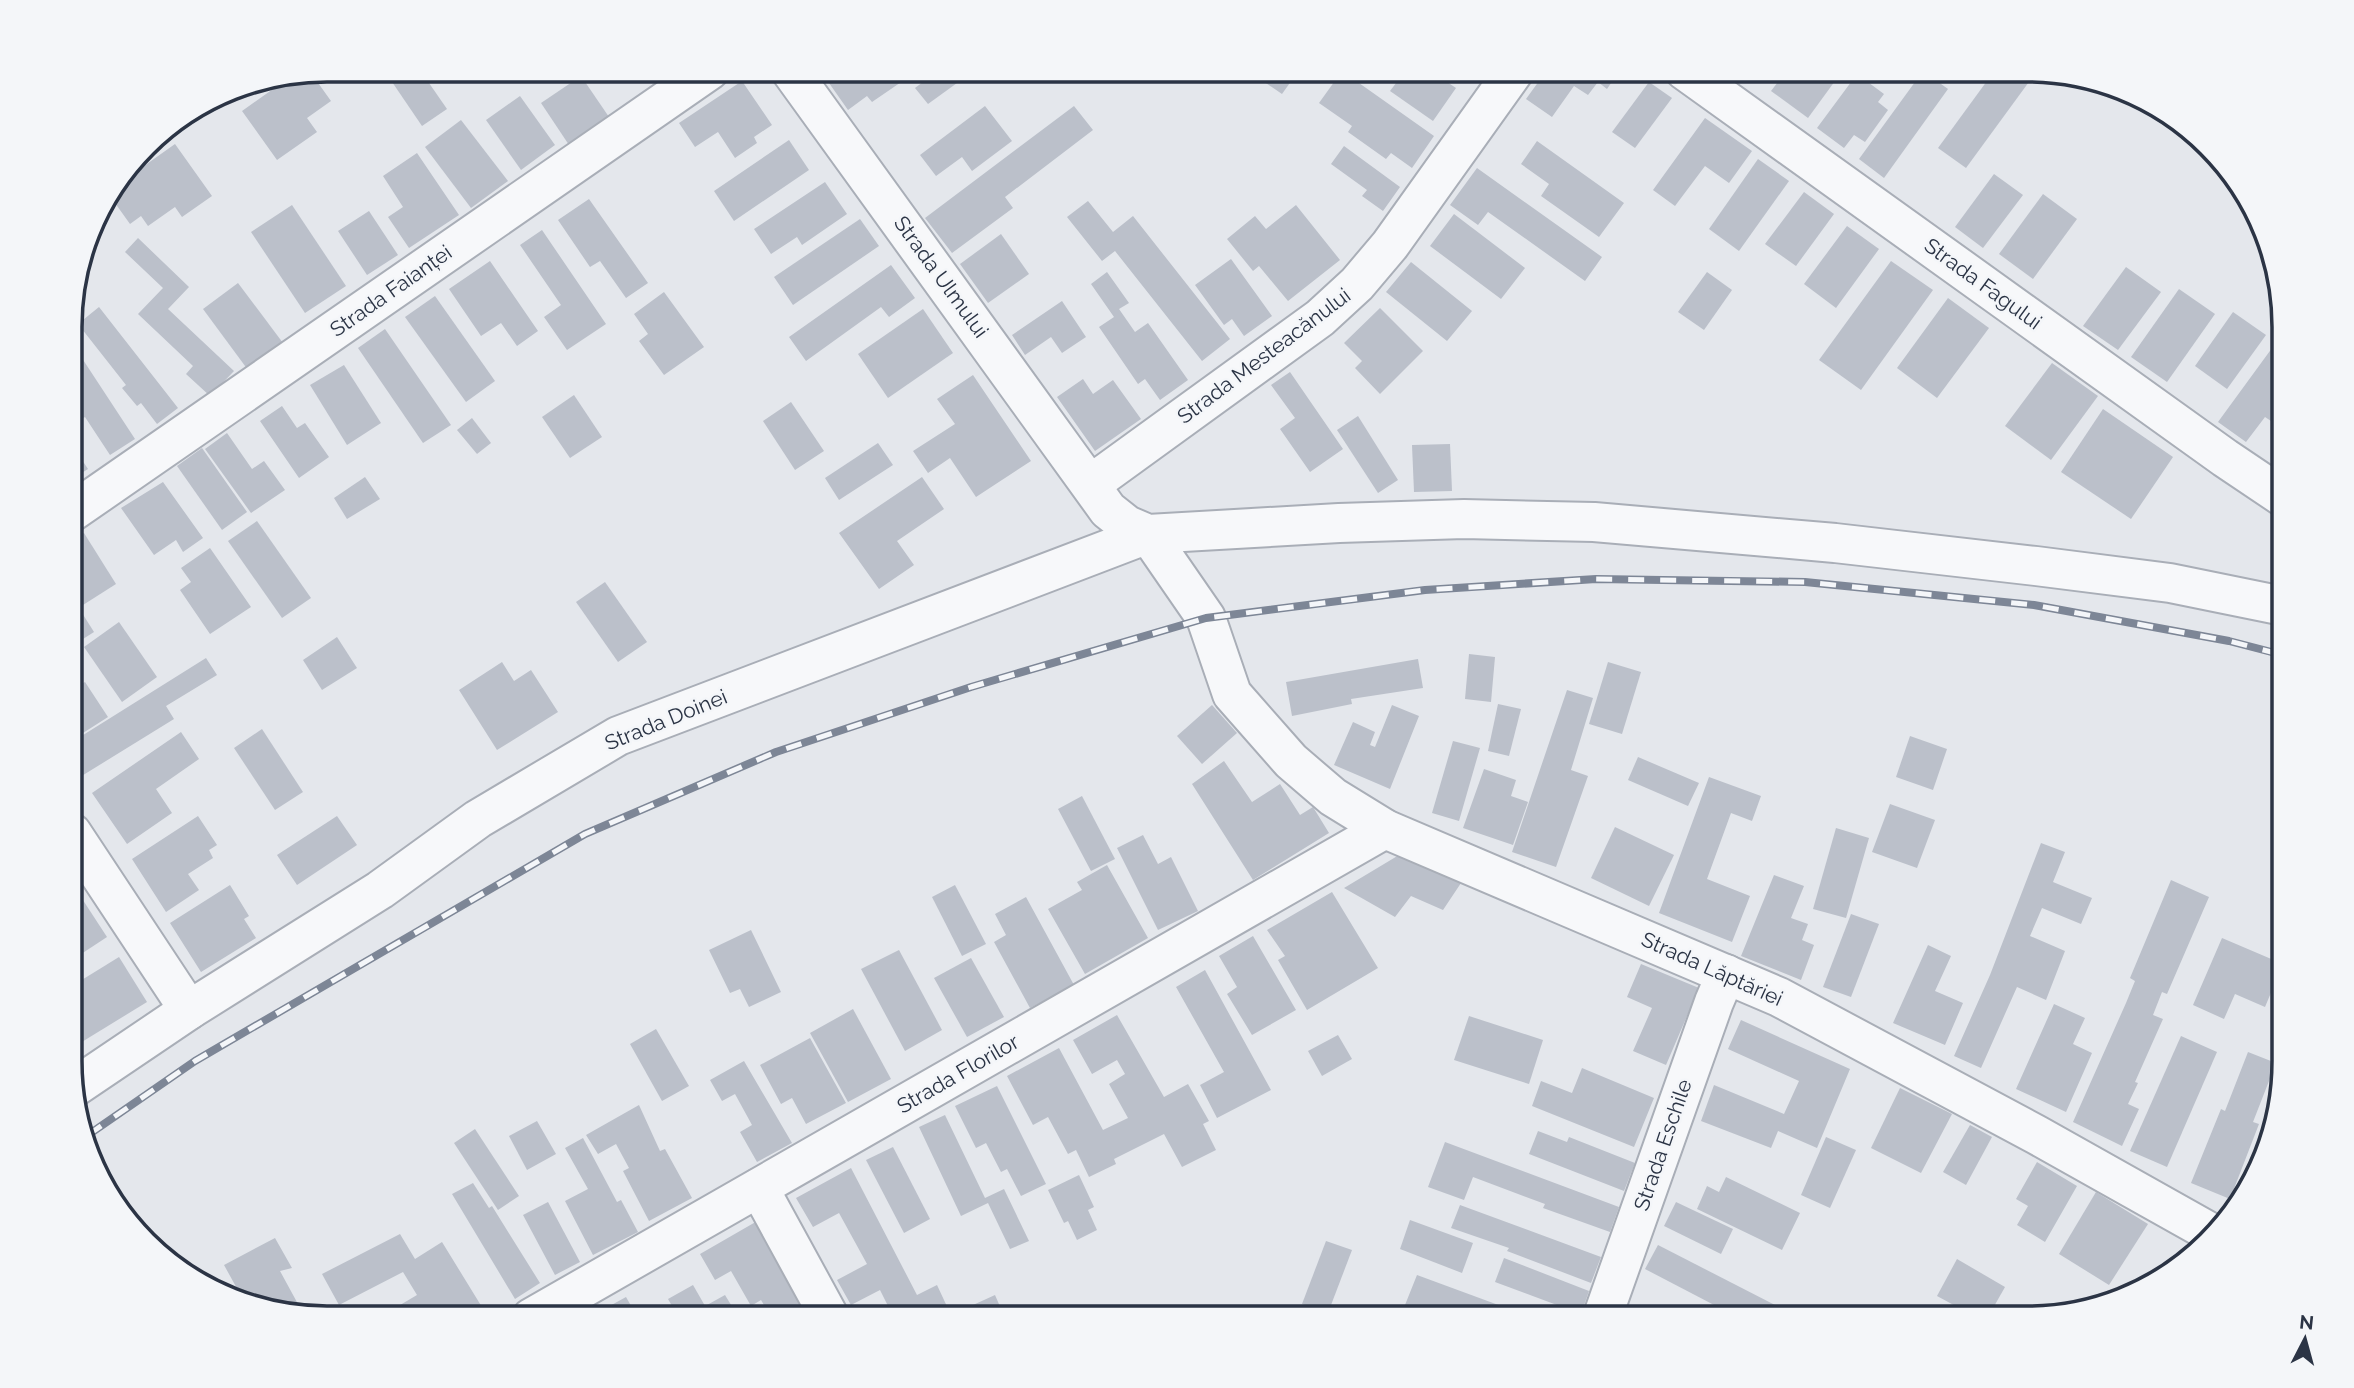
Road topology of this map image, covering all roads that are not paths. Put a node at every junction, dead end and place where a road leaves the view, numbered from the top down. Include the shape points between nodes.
1 (693, 82) edge
2 (799, 82) edge
3 (1506, 82) edge
4 (1701, 82) edge
5 (1091, 484) junction
6 (2271, 488) edge
7 (82, 505) edge
8 (1148, 534) junction
9 (2271, 604) edge
10 (1385, 829) junction
11 (82, 848) edge
12 (1726, 974) junction
13 (189, 1010) junction
14 (83, 1081) edge
15 (759, 1188) junction
16 (2204, 1229) edge
17 (1607, 1305) edge
18 (552, 1306) edge
19 (823, 1306) edge

1 - 7 street, Strada Faianței
2 - 5 street, Strada Ulmului
3 - 5 street, Strada Mesteacănului via 1391,245 1357,284 1320,318
4 - 6 street, Strada Fagului
5 - 8 street, Strada Ulmului via 1108,510
8 - 9 street via 1436,520 1594,522 2036,566 2169,583
8 - 10 street, Strada Lăptăriei via 1206,618 1232,694 1291,761 1333,797
8 - 13 street, Strada Doinei via 618,736 478,819 380,890
10 - 12 street, Strada Lăptăriei
10 - 15 street, Strada Florilor
11 - 13 street
12 - 16 street, Strada Lăptăriei via 1779,997
12 - 17 street, Strada Eschile
13 - 14 street, Strada Doinei
15 - 18 street, Strada Florilor
15 - 19 street

